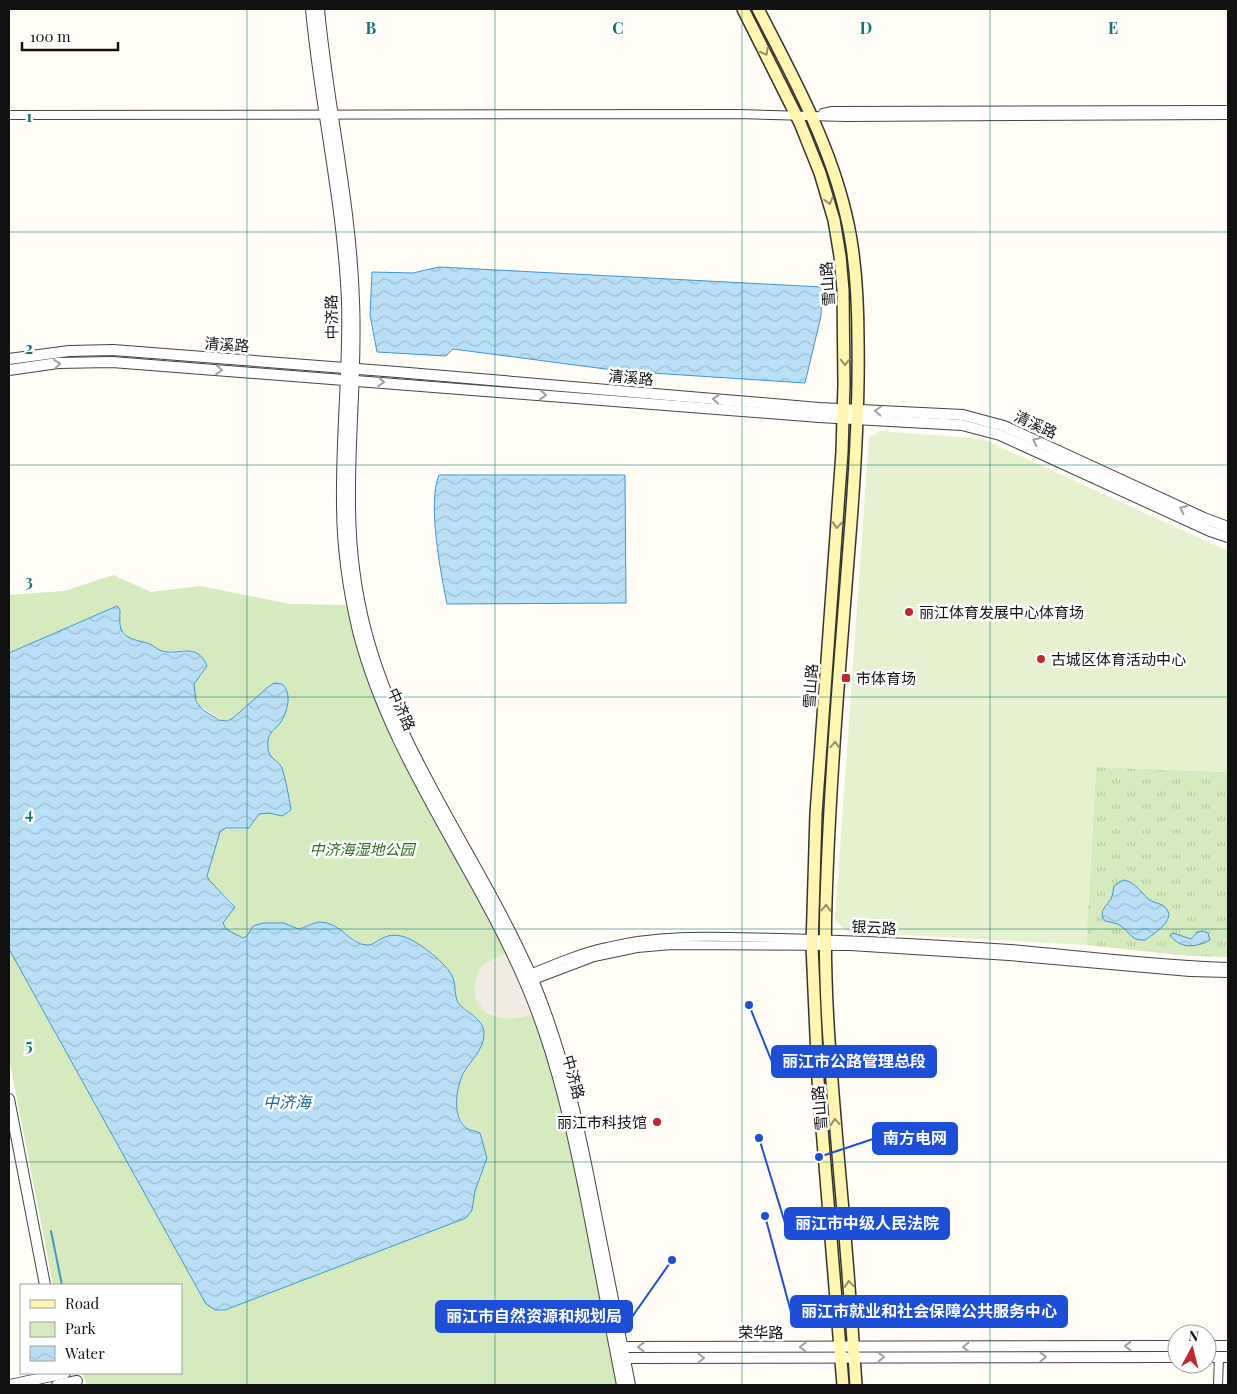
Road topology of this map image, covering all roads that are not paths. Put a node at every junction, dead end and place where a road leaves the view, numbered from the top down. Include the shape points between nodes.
1 (311, 9) edge
2 (319, 9) edge
3 (743, 9) edge
4 (758, 9) edge
5 (1228, 110) edge
6 (9, 115) edge
7 (329, 115) junction
8 (796, 115) junction
9 (812, 115) junction
10 (1228, 115) edge
11 (9, 359) edge
12 (350, 368) junction
13 (9, 370) edge
14 (350, 380) junction
15 (844, 414) junction
16 (857, 415) junction
17 (1228, 527) edge
18 (1228, 537) edge
19 (812, 942) junction
20 (825, 942) junction
21 (1228, 967) edge
22 (1228, 973) edge
23 (525, 980) junction
24 (9, 1099) edge
25 (9, 1134) edge
26 (38, 1284) edge
27 (45, 1284) edge
28 (1167, 1346) edge
29 (840, 1352) junction
30 (854, 1352) junction
31 (620, 1353) junction
32 (1167, 1357) edge
33 (1223, 1357) edge
34 (71, 1379) edge
35 (10, 1385) edge
36 (57, 1385) edge
37 (622, 1385) edge
38 (630, 1385) edge
39 (843, 1385) edge
40 (856, 1385) edge
41 (1218, 1385) edge

1 - 7 street, 中济路
2 - 7 street, 中济路
3 -> 8 main road, 雪山路
4 - 9 main road, 雪山路
5 - 9 street via 832,111
6 - 7 street
7 - 8 street
7 - 12 street, 中济路 via 351,247 355,304
8 - 9 street
8 -> 15 main road, 雪山路 via 820,173 837,238 844,307
9 - 10 street
9 - 16 main road, 雪山路 via 838,184 852,245 858,307
11 - 12 street, 清溪路 via 69,351 113,350
12 - 14 street, 中济路
15 -> 12 street, 清溪路
13 -> 14 street, 清溪路 via 105,362
14 -> 15 street, 清溪路
14 - 23 street, 中济路 via 342,484 343,537 349,586 363,650 392,728
15 - 16 street, 清溪路
15 -> 19 main road, 雪山路 via 816,814
17 -> 16 street, 清溪路 via 994,423 963,415
16 - 18 street, 清溪路 via 962,425 991,432
20 -> 16 main road, 雪山路 via 830,815
19 - 20 street, 银云路
19 - 23 street, 银云路 via 672,938 636,941 578,955
19 - 29 main road, 雪山路 via 818,1080
20 - 21 street, 银云路 via 1010,949
20 - 22 street, 银云路
30 -> 20 main road, 雪山路 via 832,1079
23 - 31 street, 中济路 via 549,1045 569,1117
24 - 27 street
25 - 26 street
28 -> 30 street, 荣华路
29 - 30 street, 荣华路
29 - 31 street, 荣华路
29 - 39 main road, 雪山路
30 -> 32 street, 荣华路
30 - 40 main road, 雪山路
31 - 37 street, 中济路
31 - 38 street, 中济路
33 - 41 street
34 - 35 street
34 - 36 street

